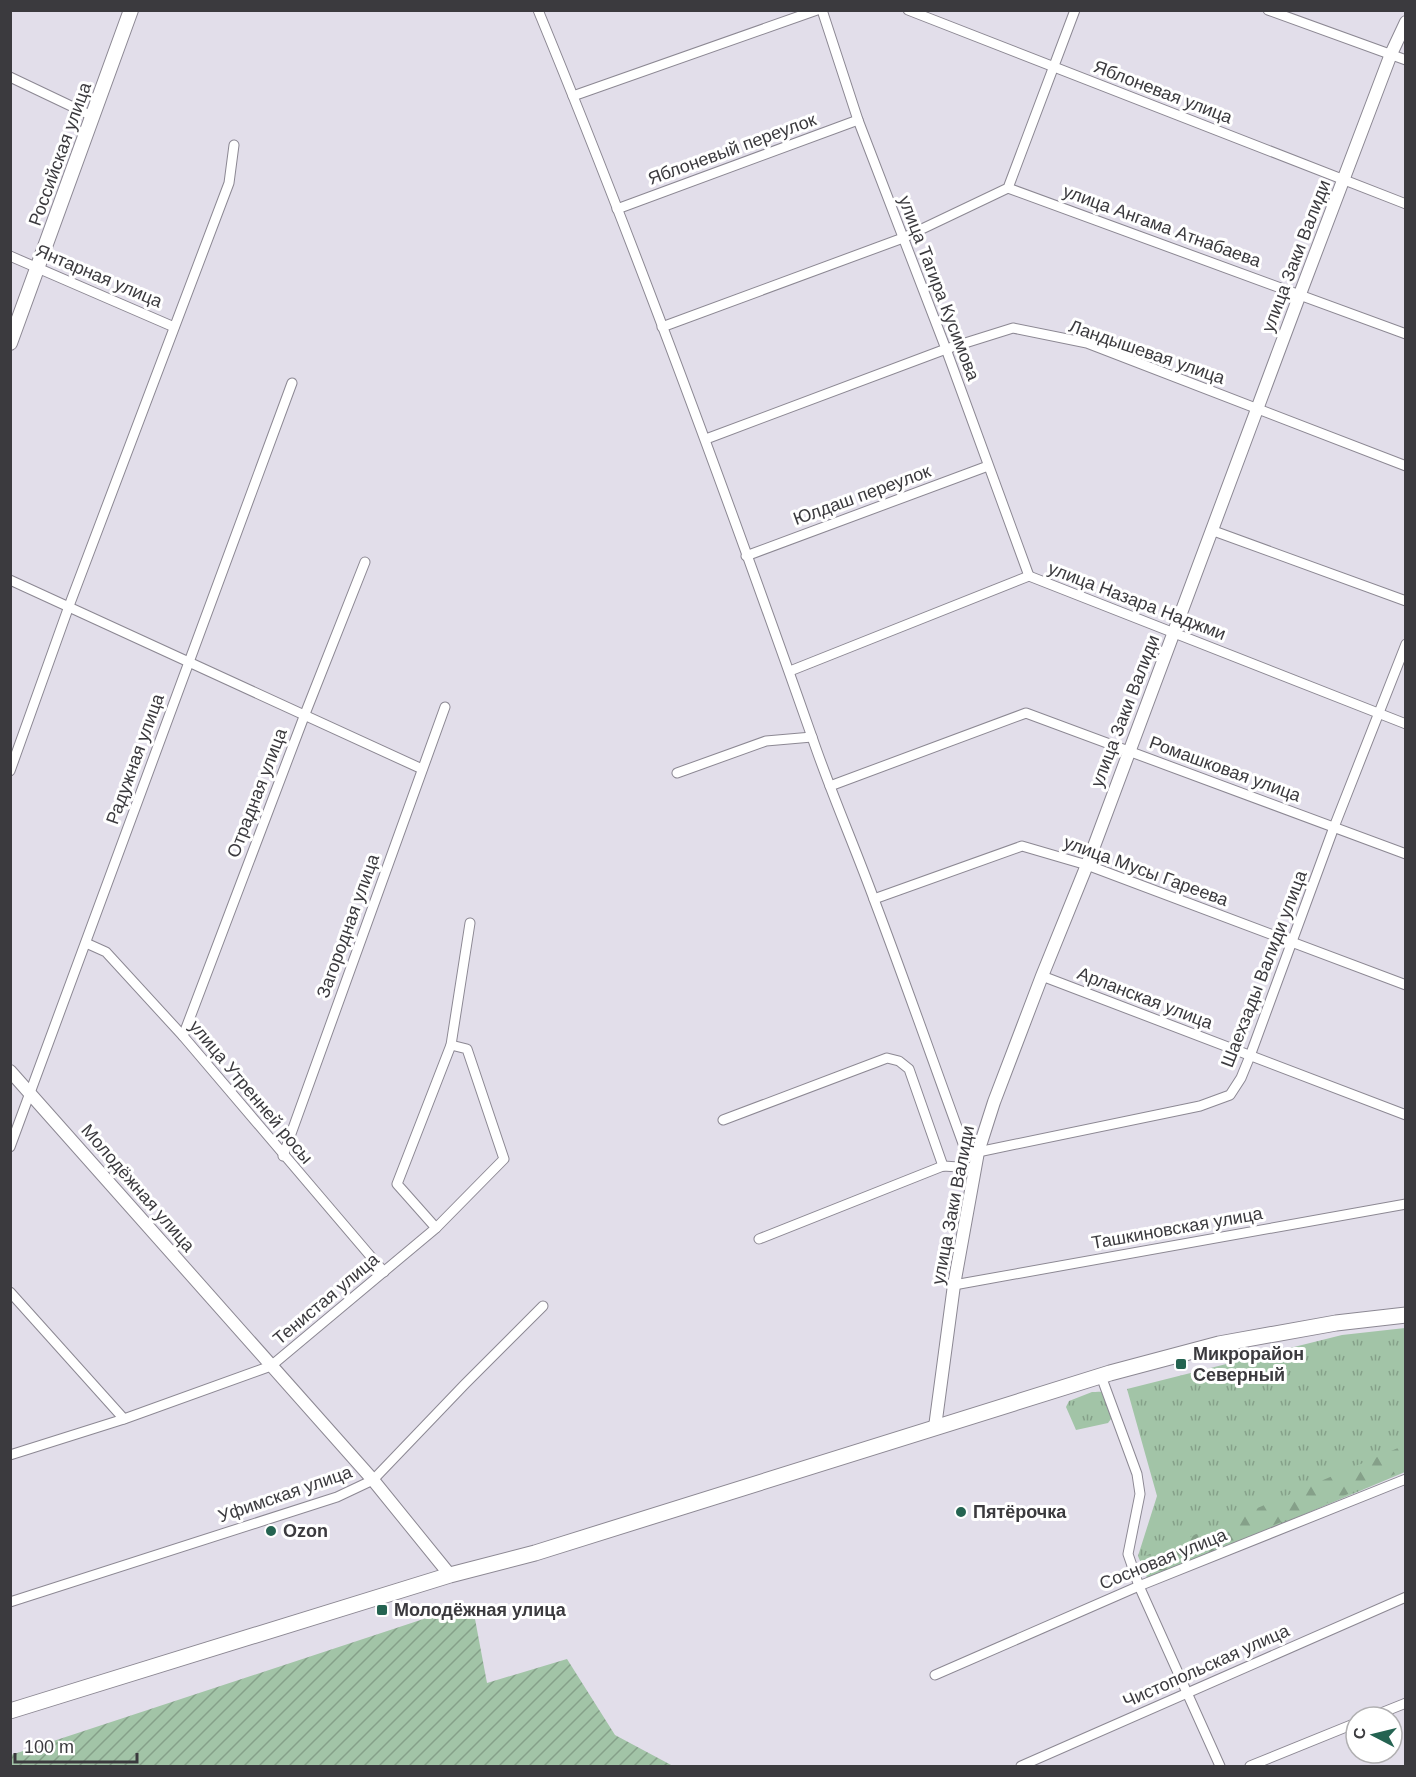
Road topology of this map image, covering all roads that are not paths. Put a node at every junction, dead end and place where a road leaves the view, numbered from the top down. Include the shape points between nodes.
1 (132, 10) edge
2 (538, 10) edge
3 (817, 10) edge
4 (822, 10) edge
5 (908, 10) edge
6 (1075, 10) edge
7 (1268, 10) edge
8 (1406, 22) edge
9 (1392, 54) junction
10 (1406, 60) edge
11 (1054, 66) junction
12 (10, 77) edge
13 (573, 96) junction
14 (92, 116) junction
15 (858, 120) junction
16 (234, 146) dead end
17 (1343, 180) junction
18 (1008, 188) junction
19 (1406, 204) edge
20 (617, 209) junction
21 (903, 238) junction
22 (10, 256) edge
23 (38, 268) junction
24 (1300, 294) junction
25 (174, 327) junction
26 (662, 327) junction
27 (1406, 334) edge
28 (10, 343) edge
29 (946, 349) junction
30 (292, 383) dead end
31 (1258, 409) junction
32 (706, 439) junction
33 (988, 465) junction
34 (1406, 466) edge
35 (1211, 530) junction
36 (746, 556) junction
37 (365, 562) dead end
38 (1029, 576) junction
39 (10, 580) edge
40 (1406, 601) edge
41 (69, 606) junction
42 (1174, 633) junction
43 (1406, 645) edge
44 (189, 662) junction
45 (790, 671) junction
46 (445, 706) dead end
47 (1379, 713) junction
48 (305, 714) junction
49 (1406, 724) edge
50 (812, 737) junction
51 (1129, 751) junction
52 (422, 769) junction
53 (10, 771) edge
54 (677, 773) dead end
55 (830, 786) junction
56 (1335, 827) junction
57 (1406, 854) edge
58 (1087, 865) junction
59 (874, 899) junction
60 (470, 923) dead end
61 (1292, 942) junction
62 (86, 943) junction
63 (1042, 976) junction
64 (1406, 985) edge
65 (183, 1036) junction
66 (451, 1045) junction
67 (1250, 1056) junction
68 (10, 1071) edge
69 (30, 1092) junction
70 (1406, 1115) edge
71 (723, 1120) dead end
72 (10, 1147) edge
73 (978, 1152) junction
74 (283, 1156) junction
75 (943, 1166) junction
76 (975, 1168) junction
77 (1406, 1204) edge
78 (436, 1228) junction
79 (759, 1239) dead end
80 (384, 1272) junction
81 (954, 1285) junction
82 (10, 1292) edge
83 (543, 1306) dead end
84 (1406, 1315) edge
85 (271, 1366) junction
86 (1101, 1376) junction
87 (124, 1419) junction
88 (935, 1427) junction
89 (10, 1455) edge
90 (1406, 1479) edge
91 (373, 1480) junction
92 (450, 1575) junction
93 (1139, 1586) junction
94 (1406, 1597) edge
95 (10, 1602) edge
96 (935, 1675) dead end
97 (1187, 1693) junction
98 (10, 1711) edge
99 (1344, 1728) edge
100 (1021, 1767) edge
101 (1220, 1767) edge
102 (1250, 1767) edge

1 - 14 main road, Российская улица
2 - 13 street
3 - 13 street
4 - 15 street, улица Тагира Кусимова
5 - 11 street, Яблоневая улица
6 - 11 street
7 - 9 street
8 - 9 street, улица Заки Валиди
9 - 10 street
9 - 17 street, улица Заки Валиди
11 - 17 street, Яблоневая улица
11 - 18 street
12 - 14 street
13 - 20 street
14 - 23 main road, Российская улица
15 - 20 street, Яблоневый переулок
15 - 21 street, улица Тагира Кусимова
16 - 25 street via 229,183
17 - 19 street, Яблоневая улица
17 - 24 street, улица Заки Валиди
18 - 21 street
18 - 24 street, улица Ангама Атнабаева
20 - 26 street
21 - 26 street
21 - 29 street, улица Тагира Кусимова
22 - 23 street, Янтарная улица
23 - 25 street, Янтарная улица
23 - 28 main road, Российская улица
24 - 27 street, улица Ангама Атнабаева
24 - 31 street, улица Заки Валиди
25 - 41 street
26 - 32 street
29 - 31 street, Ландышевая улица via 1014,328 1087,344
29 - 32 street, Ландышевая улица
29 - 33 street, улица Тагира Кусимова
30 - 44 street, Радужная улица
31 - 34 street, Ландышевая улица
31 - 35 street, улица Заки Валиди
32 - 36 street
33 - 36 street, Юлдаш переулок
33 - 38 street, улица Тагира Кусимова
35 - 40 street
35 - 42 street, улица Заки Валиди
36 - 45 street
37 - 48 street, Отрадная улица
38 - 42 street, улица Назара Наджми
38 - 45 street, улица Назара Наджми
39 - 41 street
41 - 44 street
41 - 53 street
42 - 47 street, улица Назара Наджми
42 - 51 street, улица Заки Валиди
43 - 47 street, Шаехзады Валиди улица
44 - 48 street
44 - 62 street, Радужная улица
45 - 50 street
46 - 52 street, Загородная улица
47 - 49 street, улица Назара Наджми
47 - 56 street, Шаехзады Валиди улица
48 - 52 street
48 - 65 street, Отрадная улица
50 - 54 street via 766,741
50 - 55 street
51 - 55 street, Ромашковая улица via 1026,712
51 - 56 street, Ромашковая улица
51 - 58 street, улица Заки Валиди
52 - 74 street, Загородная улица
55 - 59 street
56 - 57 street, Ромашковая улица
56 - 61 street, Шаехзады Валиди улица
58 - 59 street, улица Мусы Гареева via 1022,846
58 - 61 street, улица Мусы Гареева
58 - 63 street, улица Заки Валиди
59 - 73 street via 965,1149
60 - 66 street
61 - 64 street, улица Мусы Гареева
61 - 67 street, Шаехзады Валиди улица
62 - 65 street, улица Утренней росы via 106,952
62 - 69 street, Радужная улица
63 - 67 street, Арланская улица
63 - 73 street, улица Заки Валиди
65 - 74 street, улица Утренней росы
66 - 78 street via 397,1184
66 - 78 street, Тенистая улица via 467,1049 504,1159
67 - 70 street, Арланская улица
67 - 73 street, Шаехзады Валиди улица via 1230,1095 1200,1106
68 - 69 street, Молодёжная улица
69 - 72 street, Радужная улица
69 - 85 street, Молодёжная улица
71 - 75 street via 887,1058 909,1069
73 - 76 street, улица Заки Валиди
74 - 80 street, улица Утренней росы
75 - 76 street
75 - 79 street
76 - 81 street, улица Заки Валиди
77 - 81 street, Ташкиновская улица
78 - 80 street, Тенистая улица
80 - 85 street, Тенистая улица
81 - 88 street, улица Заки Валиди
82 - 87 street
83 - 91 street, Уфимская улица
84 - 86 main road via 1219,1344
85 - 87 street, Тенистая улица
85 - 91 street, Молодёжная улица
86 - 88 main road
86 - 93 street via 1137,1474 1140,1494 1128,1554
87 - 89 street, Тенистая улица
88 - 92 main road via 534,1553
90 - 93 street, Сосновая улица
91 - 92 street, Молодёжная улица
91 - 95 street, Уфимская улица via 337,1497
92 - 98 main road
93 - 96 street, Сосновая улица
93 - 97 street
94 - 97 street, Чистопольская улица
97 - 100 street, Чистопольская улица
97 - 101 street
99 - 102 street

